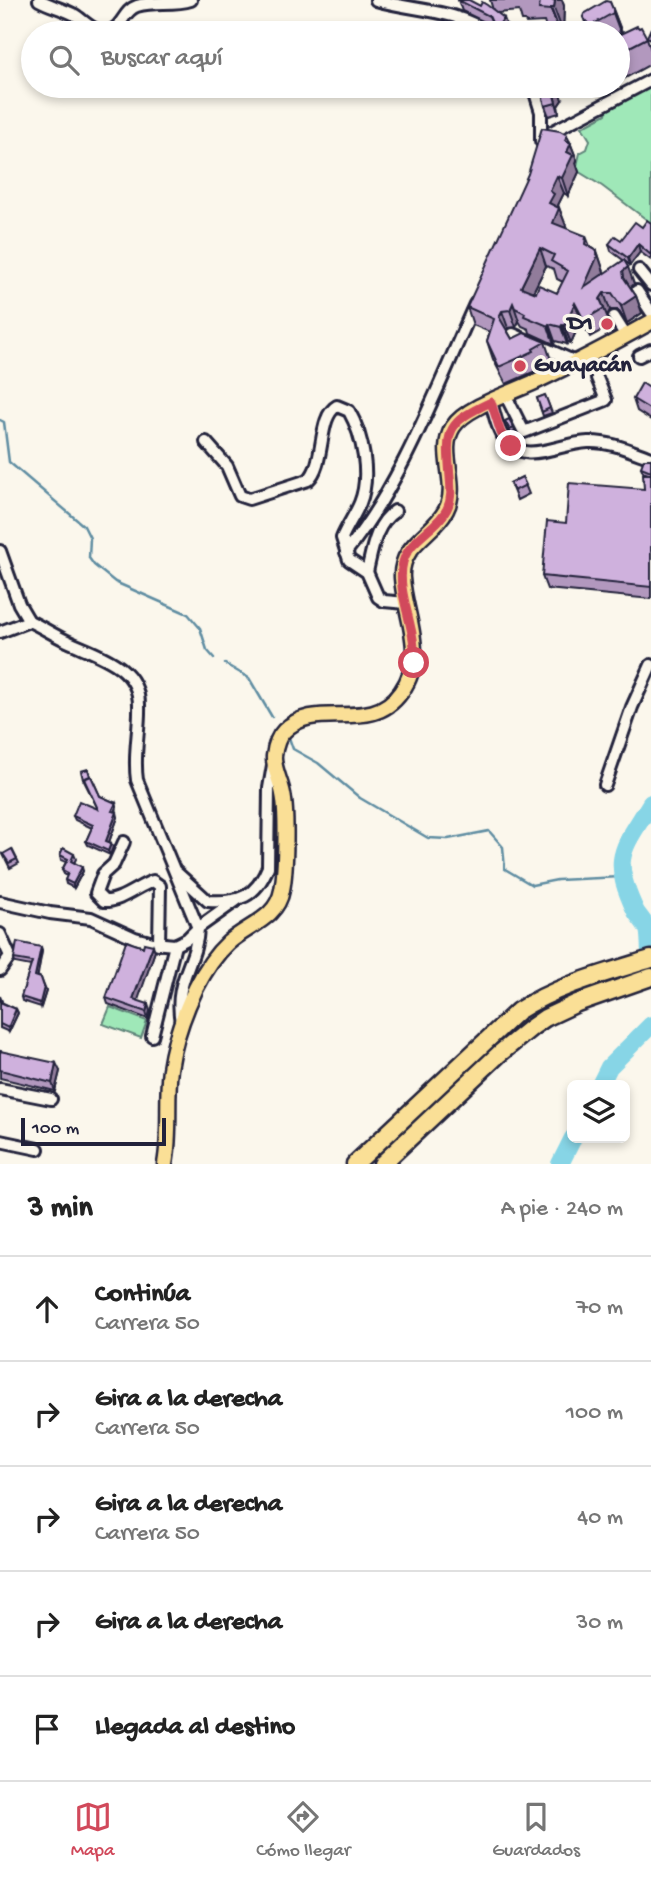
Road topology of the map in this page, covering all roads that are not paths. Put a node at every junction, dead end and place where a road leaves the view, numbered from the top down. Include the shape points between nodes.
1 (39, 0) edge
2 (191, 0) edge
3 (376, 0) edge
4 (82, 21) edge
5 (121, 21) edge
6 (469, 21) edge
7 (651, 80) edge
8 (630, 91) edge
9 (537, 98) edge
10 (617, 98) edge
11 (542, 137) junction
12 (540, 153) edge
13 (639, 270) dead end
14 (651, 285) edge
15 (637, 291) dead end
16 (478, 296) edge
17 (651, 312) edge
18 (614, 317) dead end
19 (651, 322) edge
20 (513, 334) edge
21 (626, 336) junction
22 (651, 350) edge
23 (639, 356) dead end
24 (576, 362) junction
25 (597, 378) dead end
26 (506, 396) junction
27 (491, 402) junction
28 (206, 442) dead end
29 (651, 458) edge
30 (395, 511) dead end
31 (0, 551) edge
32 (346, 552) junction
33 (367, 572) junction
34 (406, 603) junction
35 (29, 621) junction
36 (0, 632) edge
37 (651, 664) edge
38 (274, 758) junction
39 (605, 785) dead end
40 (124, 842) dead end
41 (172, 867) junction
42 (237, 900) junction
43 (0, 902) edge
44 (198, 928) junction
45 (0, 933) edge
46 (159, 944) junction
47 (175, 945) junction
48 (651, 959) edge
49 (0, 970) edge
50 (651, 977) edge
51 (181, 1022) junction
52 (152, 1036) dead end
53 (0, 1089) edge
54 (51, 1099) dead end
55 (0, 1141) edge
56 (38, 1149) dead end
57 (165, 1164) edge
58 (355, 1164) edge
59 (382, 1164) edge

1 - 4 street
2 - 5 street via 134,7
3 - 6 street
7 - 8 street
9 - 11 street
10 - 11 street
11 - 12 street
13 - 14 street
15 - 17 street
16 - 32 street via 403,461
18 - 21 street
19 - 21 main road
20 - 24 street
21 - 24 main road
22 - 23 street
24 - 26 main road
25 - 26 street via 606,400 524,432
26 - 27 main road
27 - 29 street via 501,433 521,453 589,442 616,445
27 - 34 main road via 461,418 448,437 451,494 447,509 408,551 403,563
28 - 32 street via 227,466 240,496 249,499 308,480 332,409 337,406 349,411 366,474 360,502 342,538
30 - 33 street via 376,536
31 - 35 street
32 - 33 street via 349,560
33 - 34 street via 384,601
34 - 38 main road via 416,651 401,692 380,711 362,716 306,718 285,729 277,740
35 - 36 street
35 - 41 street via 97,653 132,678 139,703 137,780
37 - 39 street
38 - 42 street via 268,867 254,891
38 - 51 main road via 284,797 284,875 279,903 215,957
40 - 46 street via 96,893 110,901 139,885 157,883
41 - 42 street via 208,901
41 - 44 street
42 - 44 street
43 - 46 street via 92,918
44 - 47 street
44 - 51 street via 177,1003
45 - 49 street via 10,956
46 - 47 street
47 - 52 street
48 - 58 highway via 555,991 518,1011
50 - 59 highway via 560,1010 532,1027
51 - 57 main road via 170,1069
53 - 54 street
55 - 56 street

